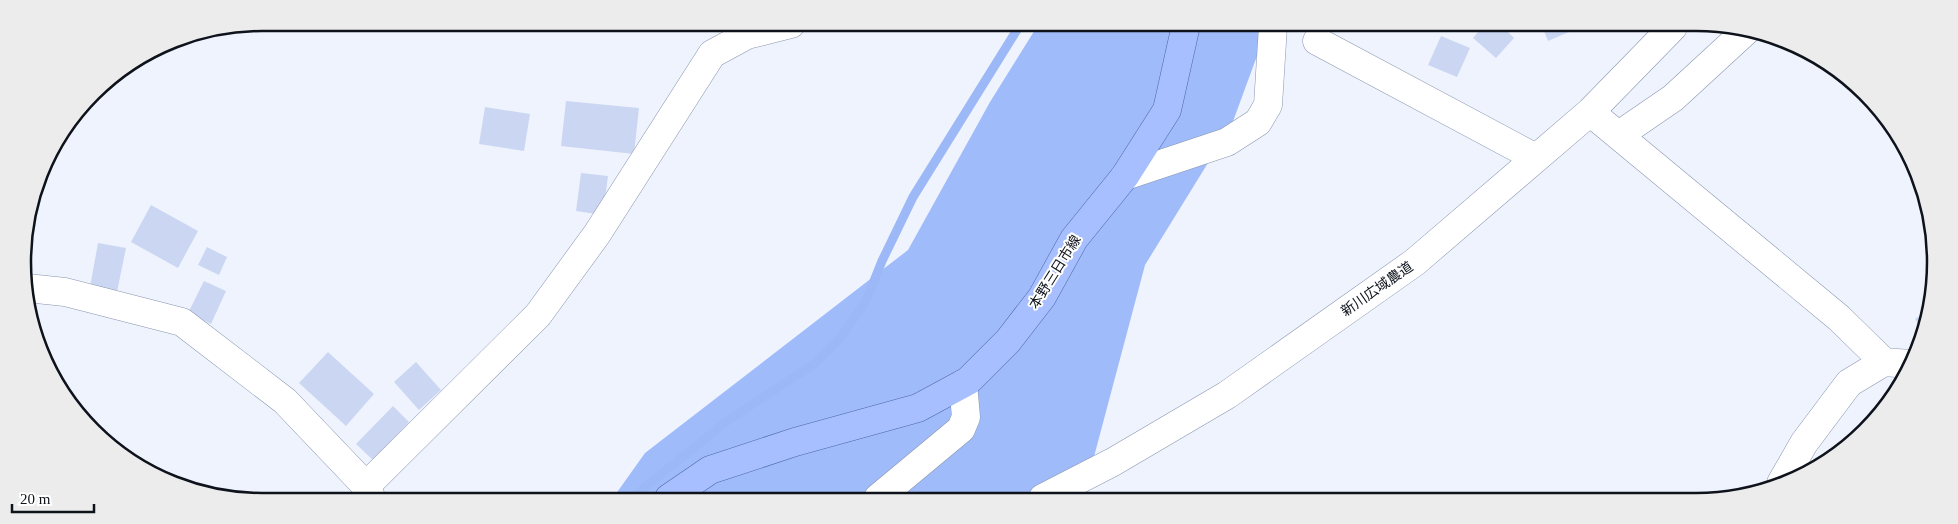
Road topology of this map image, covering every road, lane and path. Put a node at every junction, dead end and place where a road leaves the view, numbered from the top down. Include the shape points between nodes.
1 (763, 31) edge
2 (1185, 31) edge
3 (1273, 31) edge
4 (1670, 31) edge
5 (1741, 36) edge
6 (1317, 41) dead end
7 (1590, 112) junction
8 (1619, 135) junction
9 (1536, 158) junction
10 (1125, 176) junction
11 (33, 289) edge
12 (1897, 363) edge
13 (963, 384) junction
14 (1786, 474) edge
15 (368, 492) edge
16 (676, 493) edge
17 (884, 493) edge
18 (1053, 493) edge

1 - 15 street via 747,35 712,54 597,234 538,315
2 - 10 main road, 本野三日市線 via 1167,110
3 - 10 street via 1268,105 1258,122 1227,142
4 - 7 street, 新川広域農道
5 - 8 street via 1673,98
6 - 9 street
7 - 8 street
7 - 9 street, 新川広域農道
8 - 12 street via 1838,318
9 - 18 street, 新川広域農道 via 1415,262 1227,395 1113,462
10 - 13 main road, 本野三日市線 via 1074,239 1042,296 1008,341
11 - 15 street via 65,292 182,322 285,401
12 - 14 street via 1848,383 1804,443
13 - 16 main road, 本野三日市線 via 918,408 795,442 710,470
13 - 17 street via 966,417 962,429

